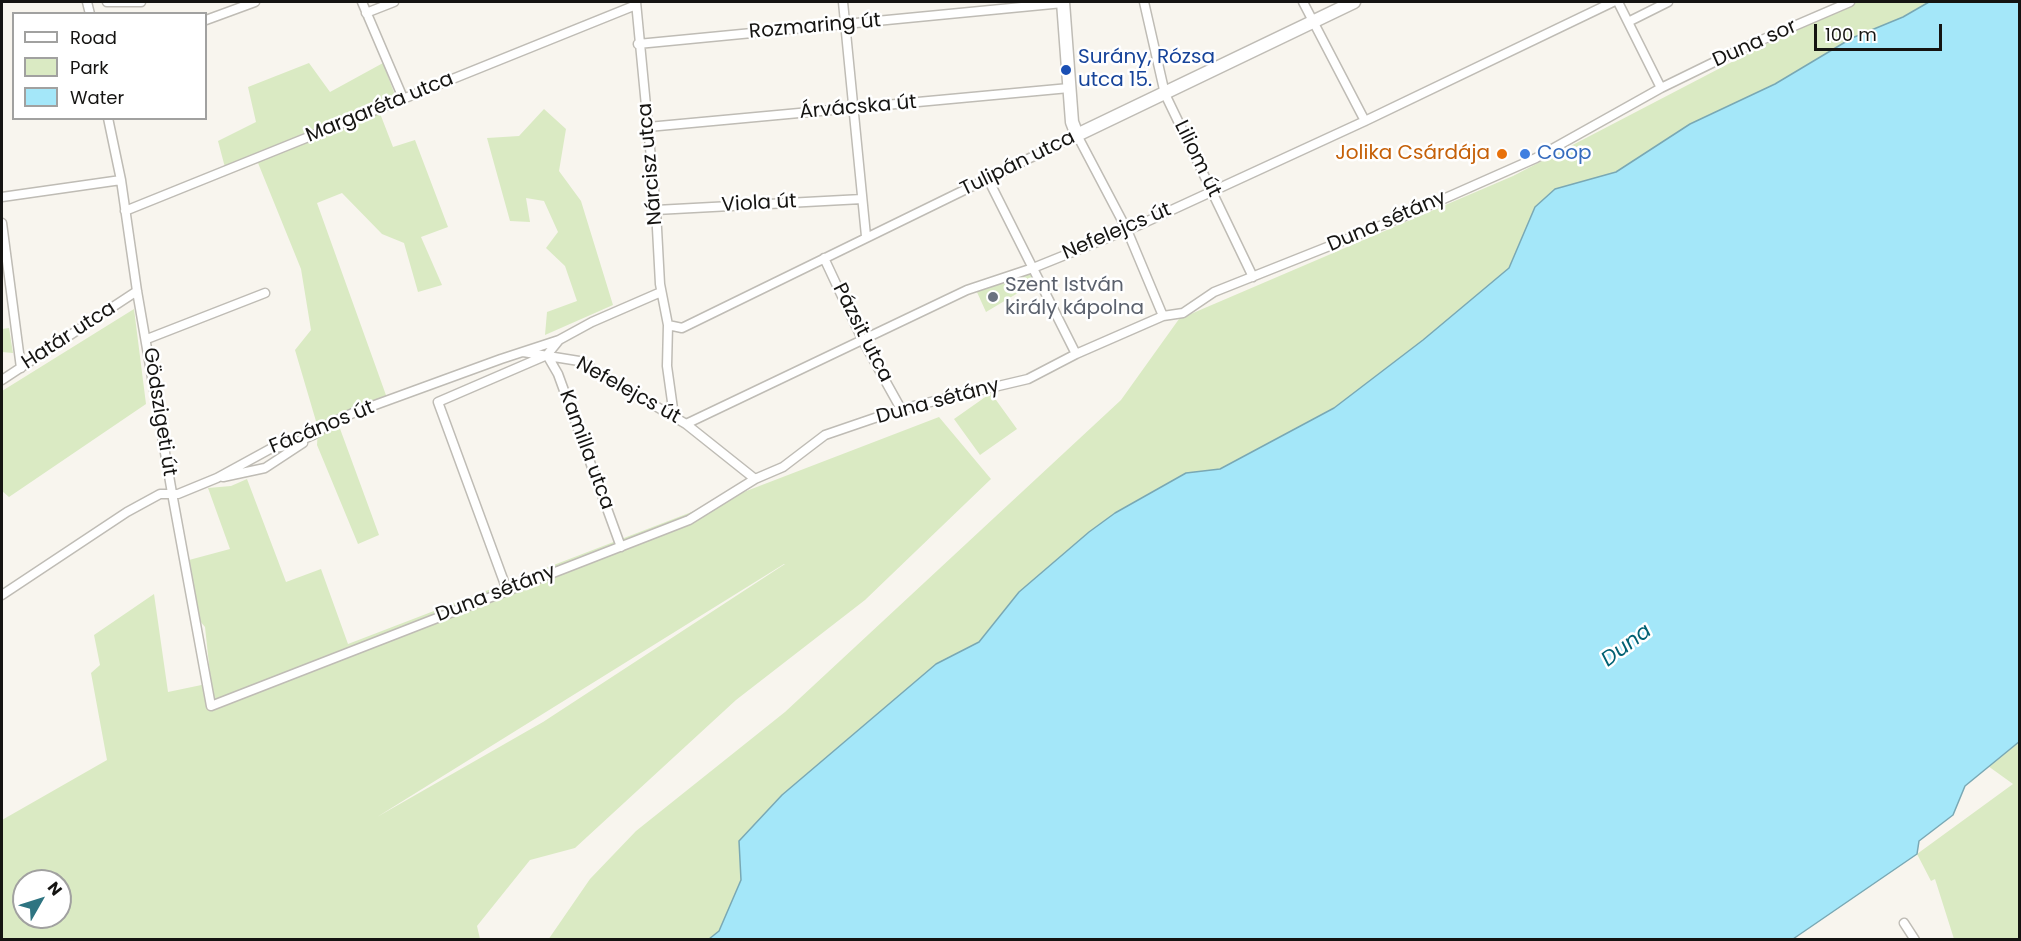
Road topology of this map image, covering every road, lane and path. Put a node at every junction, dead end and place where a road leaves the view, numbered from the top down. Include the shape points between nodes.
1 (107, 2) edge
2 (141, 2) edge
3 (255, 2) edge
4 (362, 2) edge
5 (394, 2) edge
6 (843, 2) edge
7 (1063, 2) edge
8 (1144, 2) edge
9 (1304, 2) edge
10 (1354, 2) edge
11 (1613, 2) edge
12 (1618, 2) edge
13 (1668, 2) edge
14 (1850, 2) edge
15 (636, 3) edge
16 (366, 13) junction
17 (207, 20) edge
18 (1312, 22) junction
19 (1628, 22) junction
20 (845, 25) junction
21 (638, 44) junction
22 (1069, 88) junction
23 (1661, 88) junction
24 (1165, 94) junction
25 (404, 98) junction
26 (855, 108) junction
27 (108, 120) edge
28 (1365, 121) junction
29 (648, 127) junction
30 (1077, 135) junction
31 (988, 179) junction
32 (121, 180) junction
33 (1212, 190) junction
34 (2, 196) edge
35 (862, 199) junction
36 (656, 210) junction
37 (125, 211) junction
38 (2, 223) edge
39 (1127, 230) junction
40 (866, 236) junction
41 (824, 258) junction
42 (1033, 268) junction
43 (1252, 277) junction
44 (137, 291) junction
45 (661, 292) junction
46 (265, 293) dead end
47 (1163, 316) junction
48 (668, 325) junction
49 (147, 339) junction
50 (862, 339) junction
51 (559, 340) junction
52 (523, 352) junction
53 (1076, 354) junction
54 (547, 355) junction
55 (21, 368) junction
56 (2, 380) edge
57 (901, 409) junction
58 (674, 416) junction
59 (686, 424) junction
60 (313, 435) junction
61 (217, 478) junction
62 (755, 479) junction
63 (171, 493) junction
64 (621, 547) junction
65 (507, 590) junction
66 (2, 595) edge
67 (211, 706) joint
68 (1904, 923) dead end
69 (1916, 939) edge

1 - 2 street
3 - 17 street
4 - 16 street
5 - 16 street
6 - 20 street
7 - 20 street, Rozmaring út
7 - 22 street
8 - 24 street, Liliom út
9 - 18 street
10 - 18 street, Tulipán utca
11 - 28 street, Nefelejcs út
12 - 19 street
13 - 19 street
14 - 23 street, Duna sor
15 - 21 street, Nárcisz utca
15 - 25 street, Margaréta utca
16 - 25 street
18 - 24 street, Tulipán utca
18 - 28 street
19 - 23 street
20 - 21 street, Rozmaring út
20 - 26 street
21 - 29 street, Nárcisz utca
22 - 26 street, Árvácska út
22 - 30 street
23 - 43 street, Duna sétány via 1536,158
24 - 30 street, Tulipán utca
24 - 33 street, Liliom út
25 - 37 street, Margaréta utca
26 - 29 street, Árvácska út
26 - 35 street
27 - 32 street, Gödszigeti út
28 - 33 street, Nefelejcs út
29 - 36 street, Nárcisz utca
30 - 31 street, Tulipán utca
30 - 39 street
31 - 40 street, Tulipán utca
31 - 42 street
32 - 34 street
32 - 37 street, Gödszigeti út
33 - 39 street, Nefelejcs út
33 - 43 street, Liliom út
35 - 36 street, Viola út
35 - 40 street
36 - 45 street, Nárcisz utca
37 - 44 street, Gödszigeti út
38 - 55 street
39 - 42 street, Nefelejcs út
39 - 47 street
40 - 41 street, Tulipán utca
41 - 48 street, Tulipán utca via 682,328
41 - 50 street, Pázsit utca
42 - 50 street, Nefelejcs út via 967,290
42 - 53 street
43 - 47 street, Duna sétány via 1214,292 1183,313
44 - 49 street, Gödszigeti út
44 - 55 street, Határ utca
45 - 48 street, Nárcisz utca
45 - 51 street, Fácános út
46 - 49 street
47 - 53 street, Duna sétány
48 - 58 street, Nárcisz utca via 667,366
49 - 63 street, Gödszigeti út
50 - 57 street, Pázsit utca
50 - 59 street, Nefelejcs út
51 - 52 street, Fácános út
51 - 54 street
52 - 54 street, Nefelejcs út
52 - 60 street, Fácános út via 353,413
53 - 57 street, Duna sétány via 1028,379
54 - 58 street, Nefelejcs út via 579,361
54 - 64 street, Kamilla utca via 558,374
54 - 65 street via 438,402
55 - 56 street, Határ utca
57 - 62 street, Duna sétány via 825,435 783,467
58 - 59 street, Nefelejcs út
59 - 62 street
60 - 61 street, Fácános út via 270,449
60 - 61 street via 265,468
61 - 63 street, Fácános út via 178,494
62 - 64 street, Duna sétány via 690,520
63 - 66 street, Fácános út via 160,494 127,512
63 - 67 street, Gödszigeti út
64 - 65 street, Duna sétány
65 - 67 street, Duna sétány
68 - 69 street

